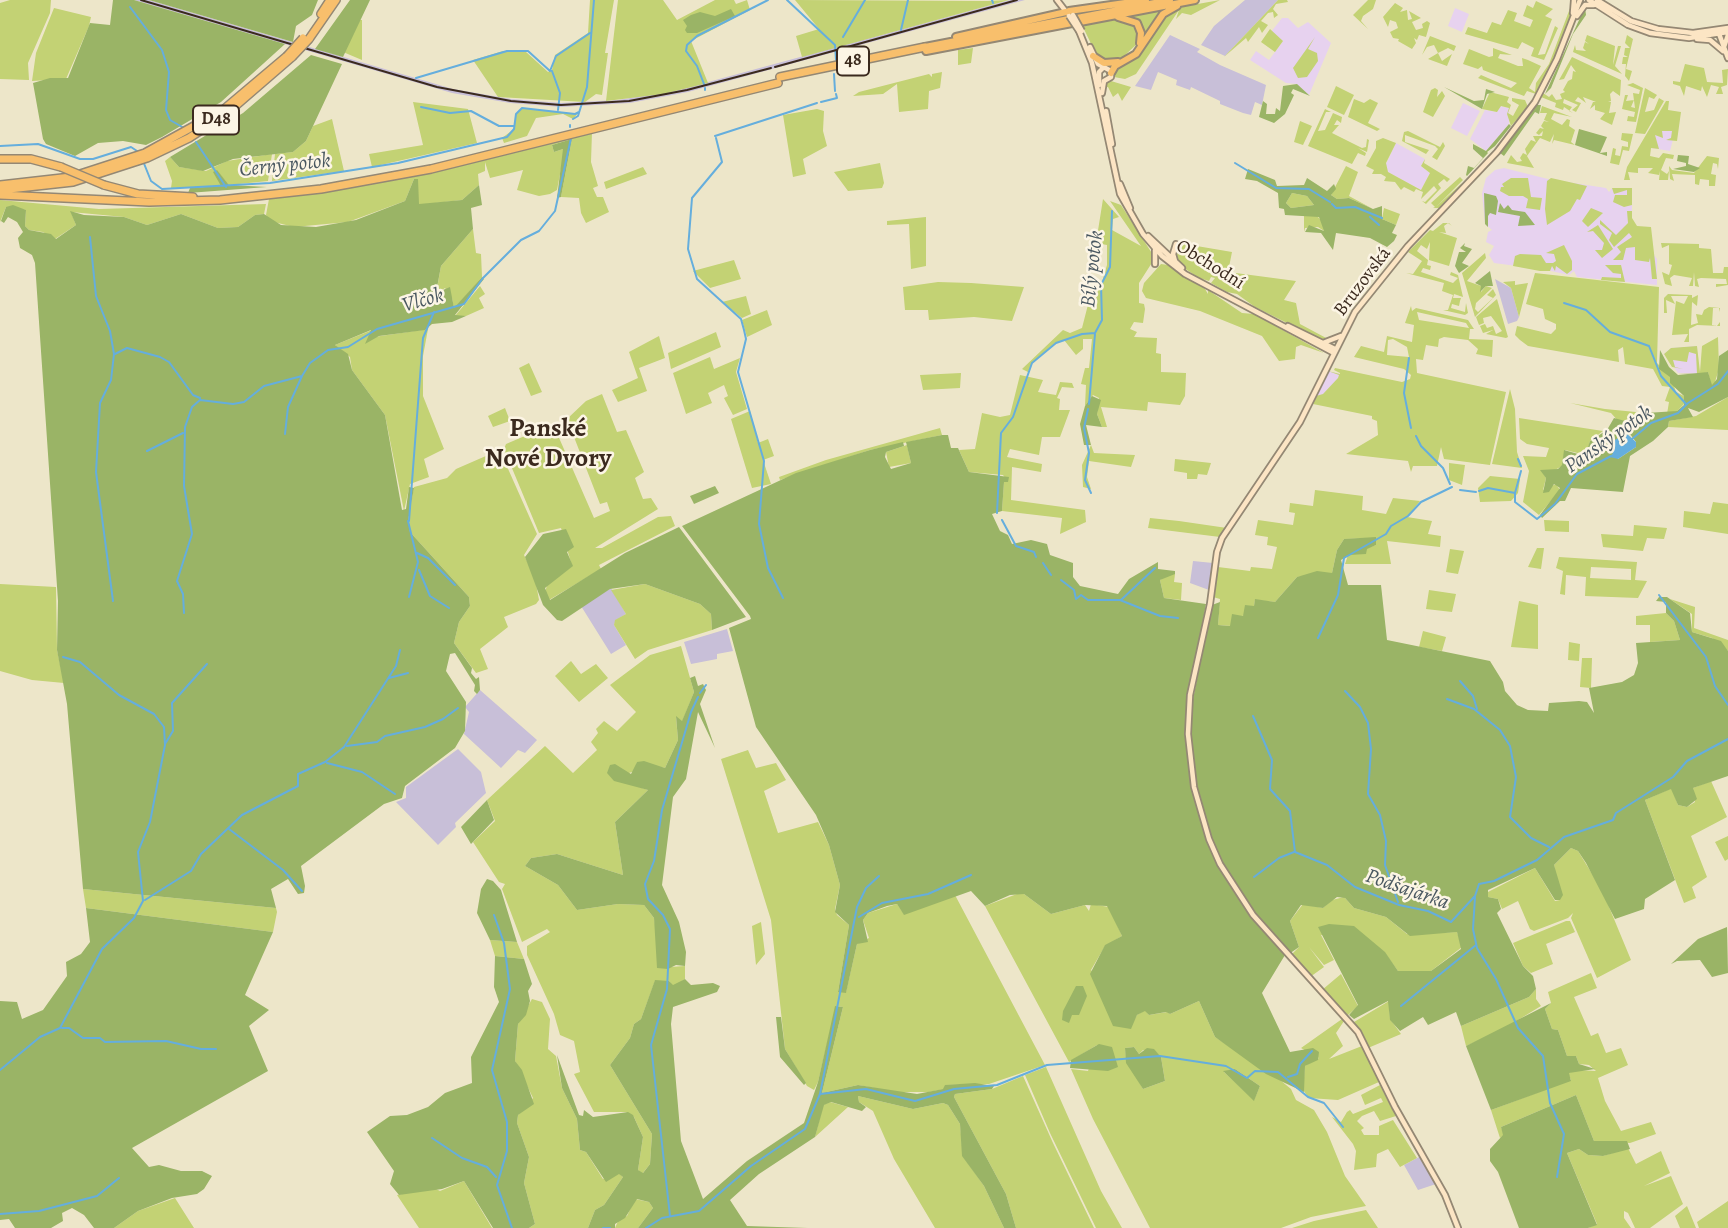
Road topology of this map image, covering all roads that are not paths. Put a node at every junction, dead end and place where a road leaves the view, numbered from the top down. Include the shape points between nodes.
1 (330, 0) edge
2 (336, 0) edge
3 (1059, 0) edge
4 (1146, 0) edge
5 (1170, 0) edge
6 (1195, 0) edge
7 (1574, 0) edge
8 (1580, 0) edge
9 (1589, 0) edge
10 (1597, 0) edge
11 (1604, 11) junction
12 (1072, 17) junction
13 (1096, 19) junction
14 (1570, 29) junction
15 (1718, 32) junction
16 (1728, 32) edge
17 (306, 38) junction
18 (1689, 38) junction
19 (926, 49) junction
20 (1723, 51) junction
21 (1728, 58) edge
22 (1093, 59) junction
23 (1120, 61) junction
24 (1108, 69) junction
25 (1101, 76) junction
26 (1099, 93) junction
27 (0, 159) edge
28 (0, 190) edge
29 (268, 194) junction
30 (1176, 244) dead end
31 (1157, 249) junction
32 (1168, 249) dead end
33 (1169, 262) junction
34 (1177, 265) junction
35 (1342, 336) junction
36 (1324, 346) junction
37 (1334, 351) junction
38 (1330, 360) junction
39 (1458, 1228) edge

1 - 17 highway, D48
2 - 17 highway, D48
3 - 12 main road
4 - 12 highway, 48
5 - 12 highway, 48
6 - 13 highway, 48
6 - 24 highway, 48 via 1163,14 1139,51
7 - 14 main road
8 - 14 main road, Bruzovská
9 - 11 main road
10 - 15 main road via 1631,21 1651,27 1684,33
11 - 14 main road via 1585,5
11 - 18 main road via 1639,29
12 - 13 highway, 48
12 - 19 highway, 48 via 994,38
12 - 19 highway, 48 via 968,34
12 - 22 main road, bridge
13 - 23 highway, 48 via 1126,17 1139,25 1139,46
14 - 35 main road, Bruzovská via 1538,97 1513,133 1403,252 1355,312
15 - 16 main road
15 - 18 main road
15 - 20 main road
16 - 20 main road
17 - 28 highway, D48, bridge via 226,114 189,138 73,182
18 - 20 main road via 1710,40
19 - 29 highway, 48 via 779,80 422,171
20 - 21 main road
22 - 23 highway
22 - 24 main road
22 - 25 main road
22 - 26 main road
23 - 24 highway, 48
24 - 25 main road
24 - 25 main road via 1109,79
25 - 26 main road
25 - 31 main road, Obchodní via 1119,179 1135,217
26 - 31 main road, Obchodní via 1120,194
27 - 29 highway, bridge via 32,159 104,185 157,196
28 - 29 highway via 125,202
30 - 34 main road
31 - 32 main road
31 - 33 main road, Obchodní
31 - 33 main road via 1157,264
31 - 34 main road, Obchodní
33 - 36 main road, Obchodní
34 - 36 main road, Obchodní
35 - 36 main road
35 - 37 main road, Bruzovská
36 - 37 main road, Obchodní
36 - 38 main road
37 - 38 main road, Bruzovská
38 - 39 main road, Bruzovská via 1300,422 1219,545 1192,683 1188,734 1194,787 1209,839 1227,877 1253,915 1358,1032

